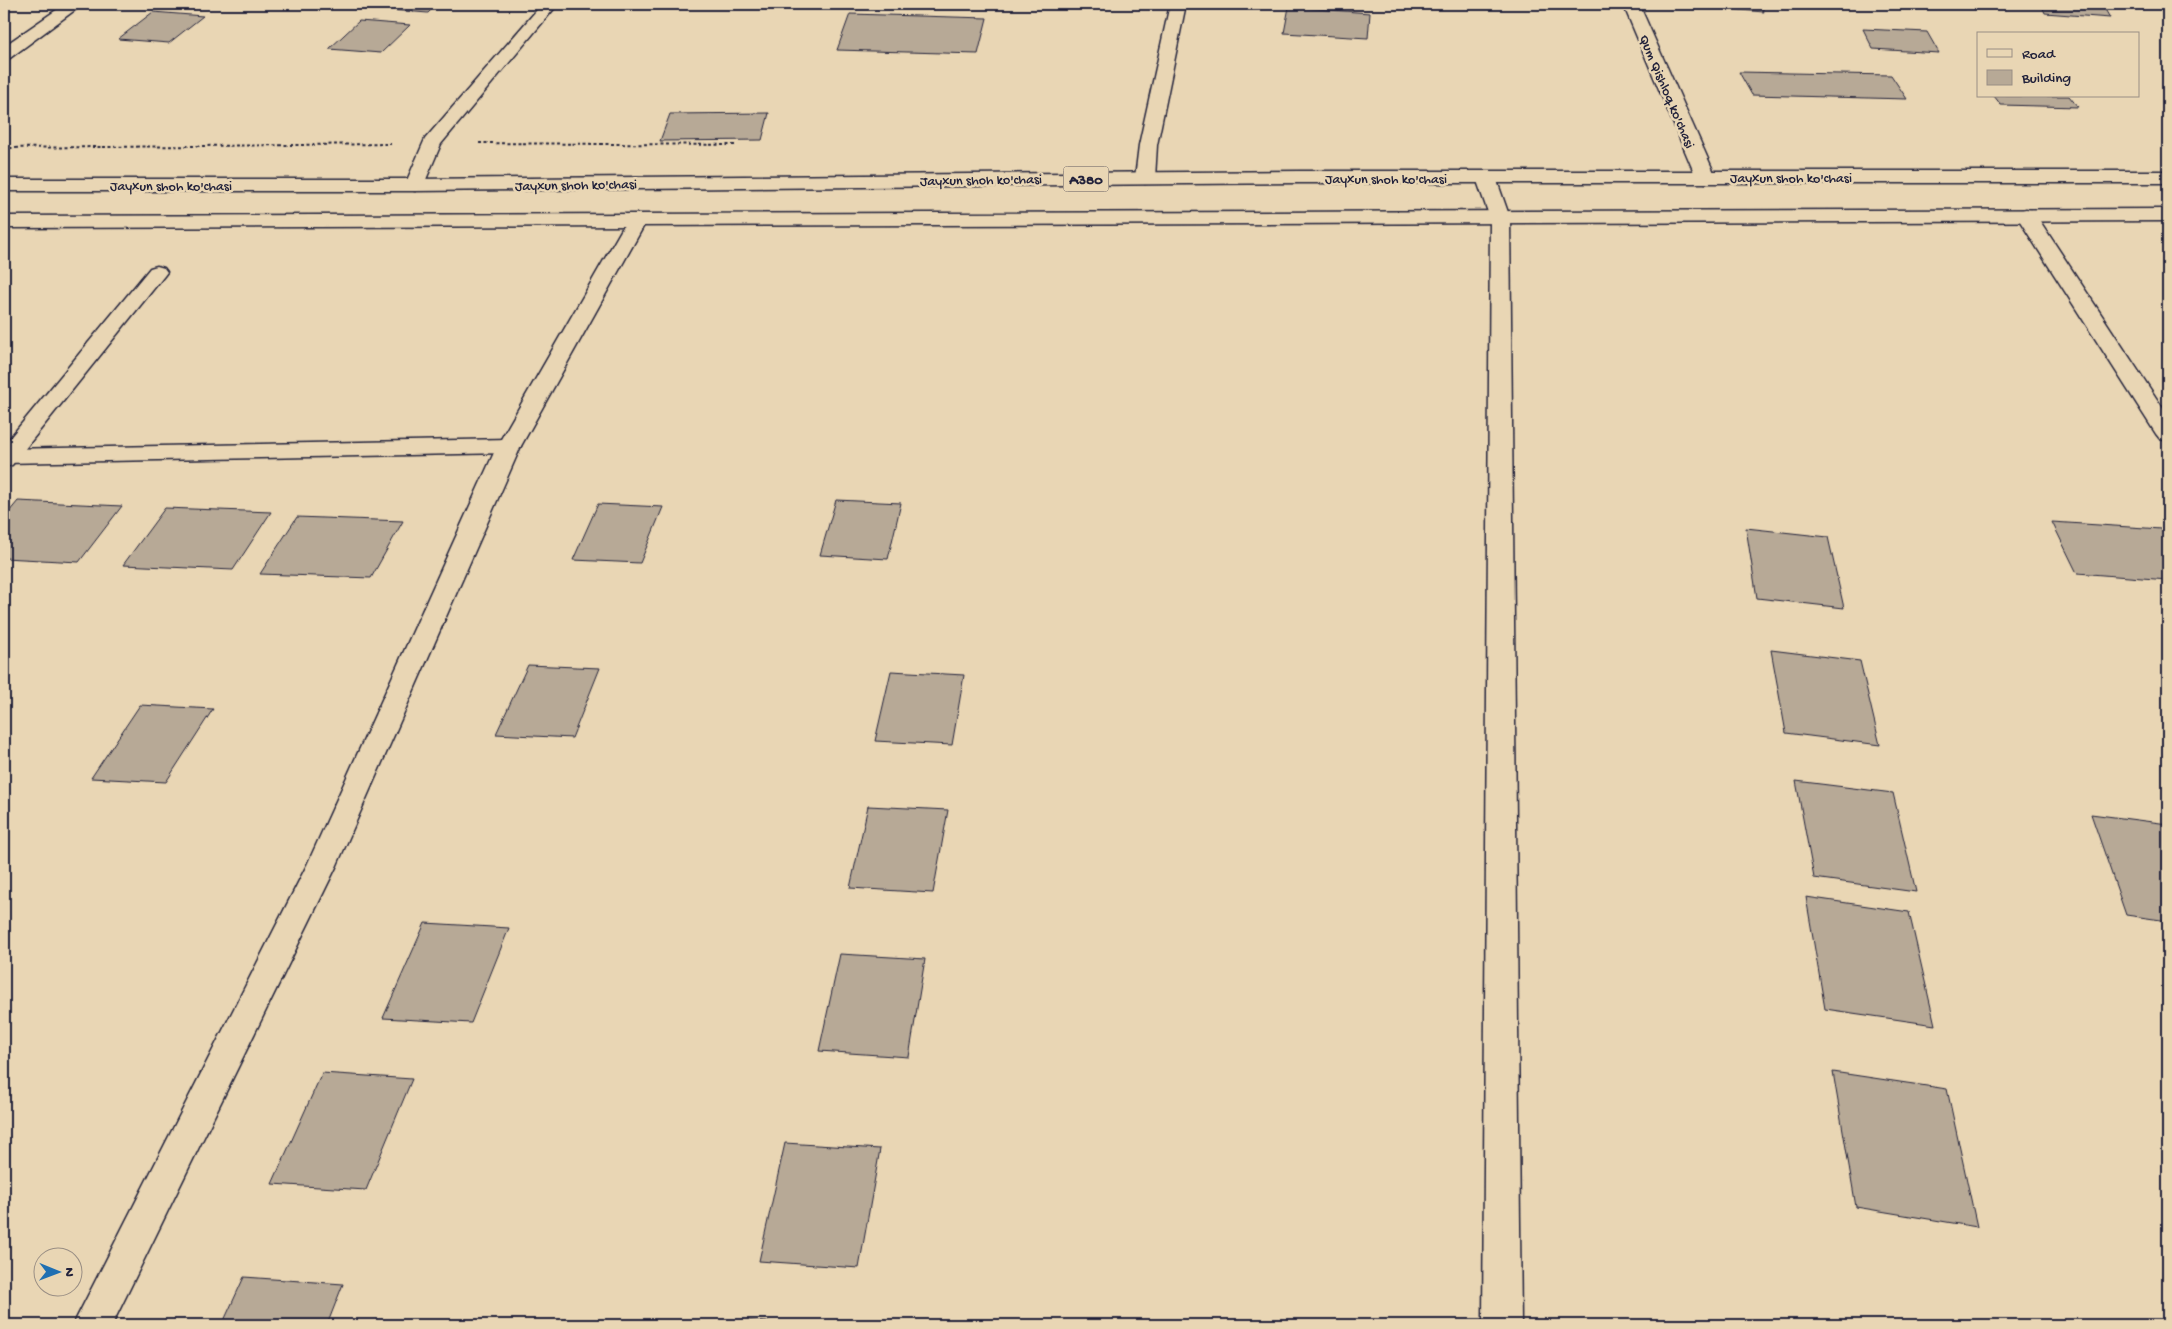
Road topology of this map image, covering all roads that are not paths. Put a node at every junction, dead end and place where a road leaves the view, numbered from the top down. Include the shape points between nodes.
1 (75, 4) edge
2 (550, 4) edge
3 (1178, 4) edge
4 (1631, 4) edge
5 (4, 54) edge
6 (1706, 177) junction
7 (2168, 177) edge
8 (1145, 178) junction
9 (1486, 178) junction
10 (4, 185) edge
11 (415, 186) junction
12 (2026, 215) junction
13 (2168, 215) edge
14 (1500, 218) junction
15 (637, 220) junction
16 (4, 222) edge
17 (157, 272) dead end
18 (2168, 434) edge
19 (509, 446) junction
20 (5, 458) edge
21 (92, 1325) edge
22 (1502, 1325) edge

1 - 5 main road
2 - 11 main road via 432,143
3 - 8 main road via 1148,145
4 - 6 main road, Qum Qishloq ko'chasi
6 - 7 main road, Jayxun shoh ko'chasi / A380
6 - 9 main road, Jayxun shoh ko'chasi / A380
8 - 9 main road, Jayxun shoh ko'chasi / A380
8 - 11 main road, Jayxun shoh ko'chasi / A380
9 - 14 main road
10 - 11 main road, Jayxun shoh ko'chasi / A380
12 - 13 main road
12 - 14 main road
12 - 18 main road
14 - 15 main road
14 - 22 main road
15 - 16 main road
15 - 19 main road
17 - 20 main road
19 - 20 main road
19 - 21 main road via 322,866

